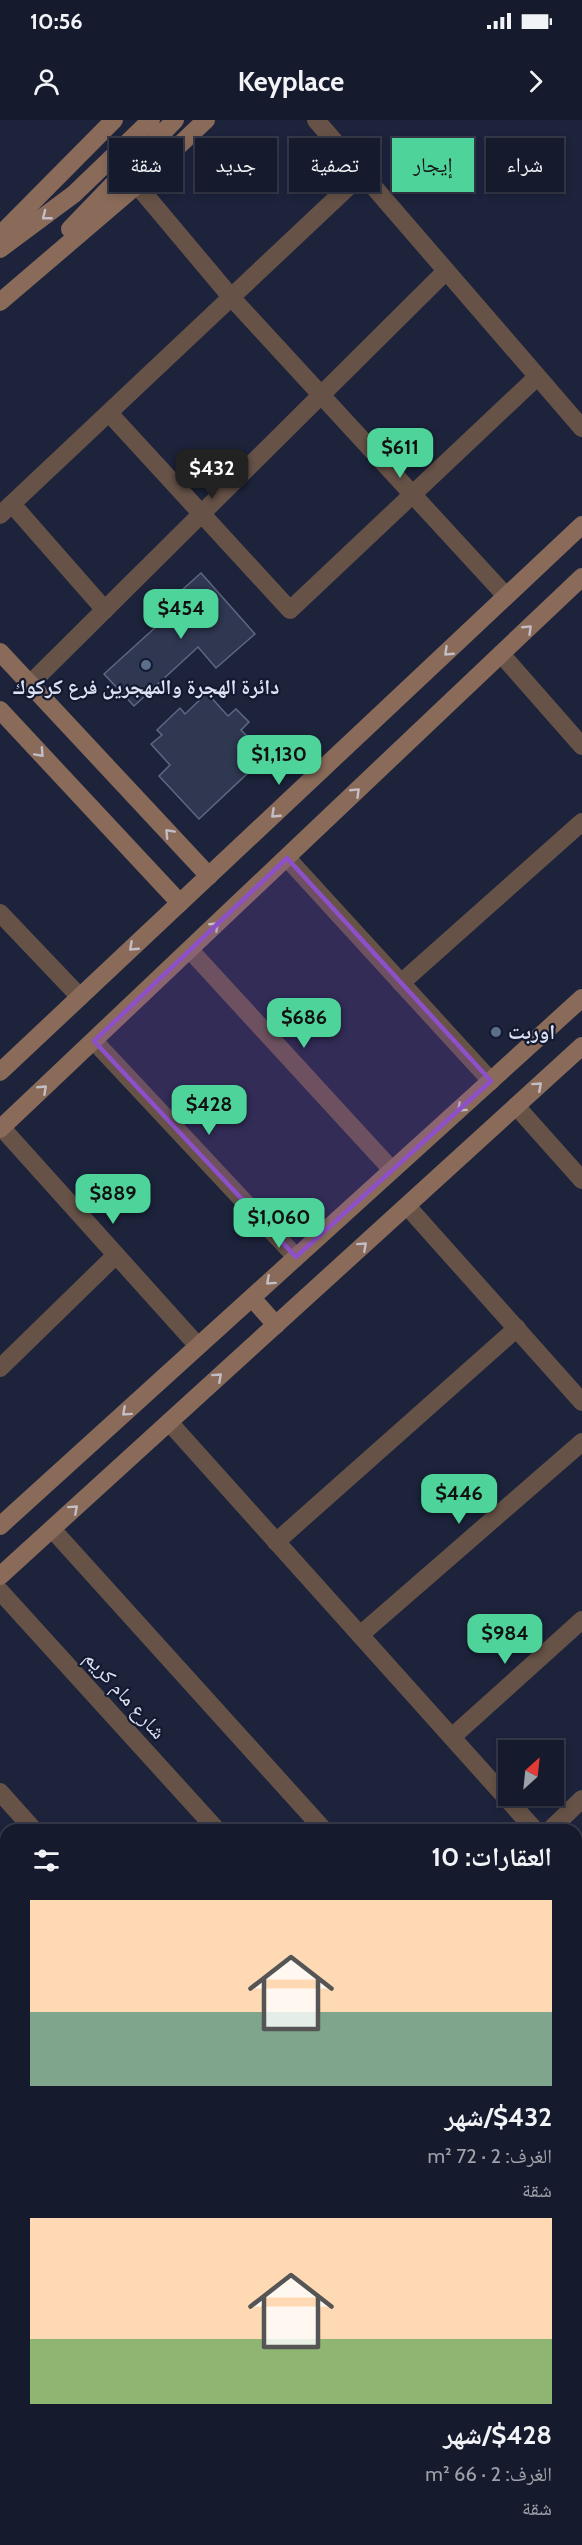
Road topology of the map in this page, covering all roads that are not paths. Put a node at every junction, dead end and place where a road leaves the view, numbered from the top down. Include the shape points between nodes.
1 (114, 120) edge
2 (151, 120) edge
3 (175, 120) edge
4 (207, 120) edge
5 (316, 120) edge
6 (331, 138) edge
7 (183, 142) edge
8 (129, 192) edge
9 (143, 192) edge
10 (343, 192) edge
11 (378, 192) edge
12 (0, 235) edge
13 (0, 249) edge
14 (446, 271) junction
15 (25, 279) junction
16 (231, 297) junction
17 (0, 302) edge
18 (537, 376) junction
19 (321, 395) junction
20 (109, 413) junction
21 (582, 428) edge
22 (411, 493) junction
23 (6, 510) edge
24 (201, 514) junction
25 (582, 525) edge
26 (582, 577) edge
27 (506, 596) junction
28 (105, 610) junction
29 (0, 653) edge
30 (501, 654) junction
31 (30, 684) junction
32 (0, 710) edge
33 (582, 746) edge
34 (582, 822) edge
35 (287, 858) junction
36 (209, 876) junction
37 (180, 903) junction
38 (0, 913) edge
39 (190, 950) junction
40 (401, 982) junction
41 (80, 997) junction
42 (582, 998) edge
43 (94, 1041) junction
44 (582, 1046) edge
45 (0, 1072) edge
46 (491, 1081) junction
47 (516, 1106) junction
48 (1, 1129) edge
49 (392, 1170) junction
50 (582, 1180) edge
51 (406, 1206) junction
52 (116, 1255) junction
53 (296, 1257) junction
54 (252, 1298) junction
55 (276, 1324) junction
56 (517, 1328) junction
57 (198, 1346) junction
58 (0, 1368) edge
59 (582, 1402) edge
60 (169, 1422) junction
61 (582, 1442) edge
62 (0, 1526) edge
63 (52, 1529) junction
64 (276, 1542) junction
65 (0, 1576) edge
66 (0, 1591) edge
67 (582, 1620) edge
68 (360, 1635) junction
69 (452, 1737) junction
70 (0, 1792) edge
71 (582, 1799) edge
72 (29, 1824) edge
73 (212, 1824) edge
74 (319, 1824) edge
75 (530, 1824) edge
76 (556, 1824) edge

1 - 12 street
2 -> 13 street via 74,194
3 - 15 street
4 - 7 street
5 - 6 street
8 - 15 street
9 - 16 street
10 - 16 street
11 - 14 street
14 - 18 street
14 - 19 street
15 - 17 street
16 - 19 street
16 - 20 street
18 - 21 street
18 - 22 street
19 - 22 street
19 - 24 street
20 - 23 street
20 - 24 street
22 - 24 street via 290,610
22 - 27 street
23 - 28 street
24 - 28 street
25 - 27 street
30 -> 26 street
27 -> 36 street
28 - 31 street
29 - 31 street
30 - 33 street
35 -> 30 street
36 -> 31 street
32 -> 37 street
34 - 40 street
39 -> 35 street
35 - 40 street
36 - 37 street
37 -> 41 street
38 - 41 street
39 - 43 street
39 - 49 street
40 - 46 street
41 - 45 street
42 - 46 street
48 -> 43 street
43 - 53 street
47 -> 44 street
46 -> 49 street
47 - 50 street
47 - 51 street
48 - 52 street
49 - 53 street
55 -> 51 street
51 - 56 street
52 - 57 street
52 - 58 street
53 -> 54 street
54 - 55 street
54 - 57 street
60 -> 55 street
56 - 59 street
56 - 64 street
57 -> 62 street
63 -> 60 street
60 - 64 street
61 - 68 street
63 - 65 street
63 - 74 street
64 - 68 street
66 - 73 street, شارع مام كريم
67 - 69 street
68 - 69 street
69 - 75 street
70 - 72 street
71 - 76 street

